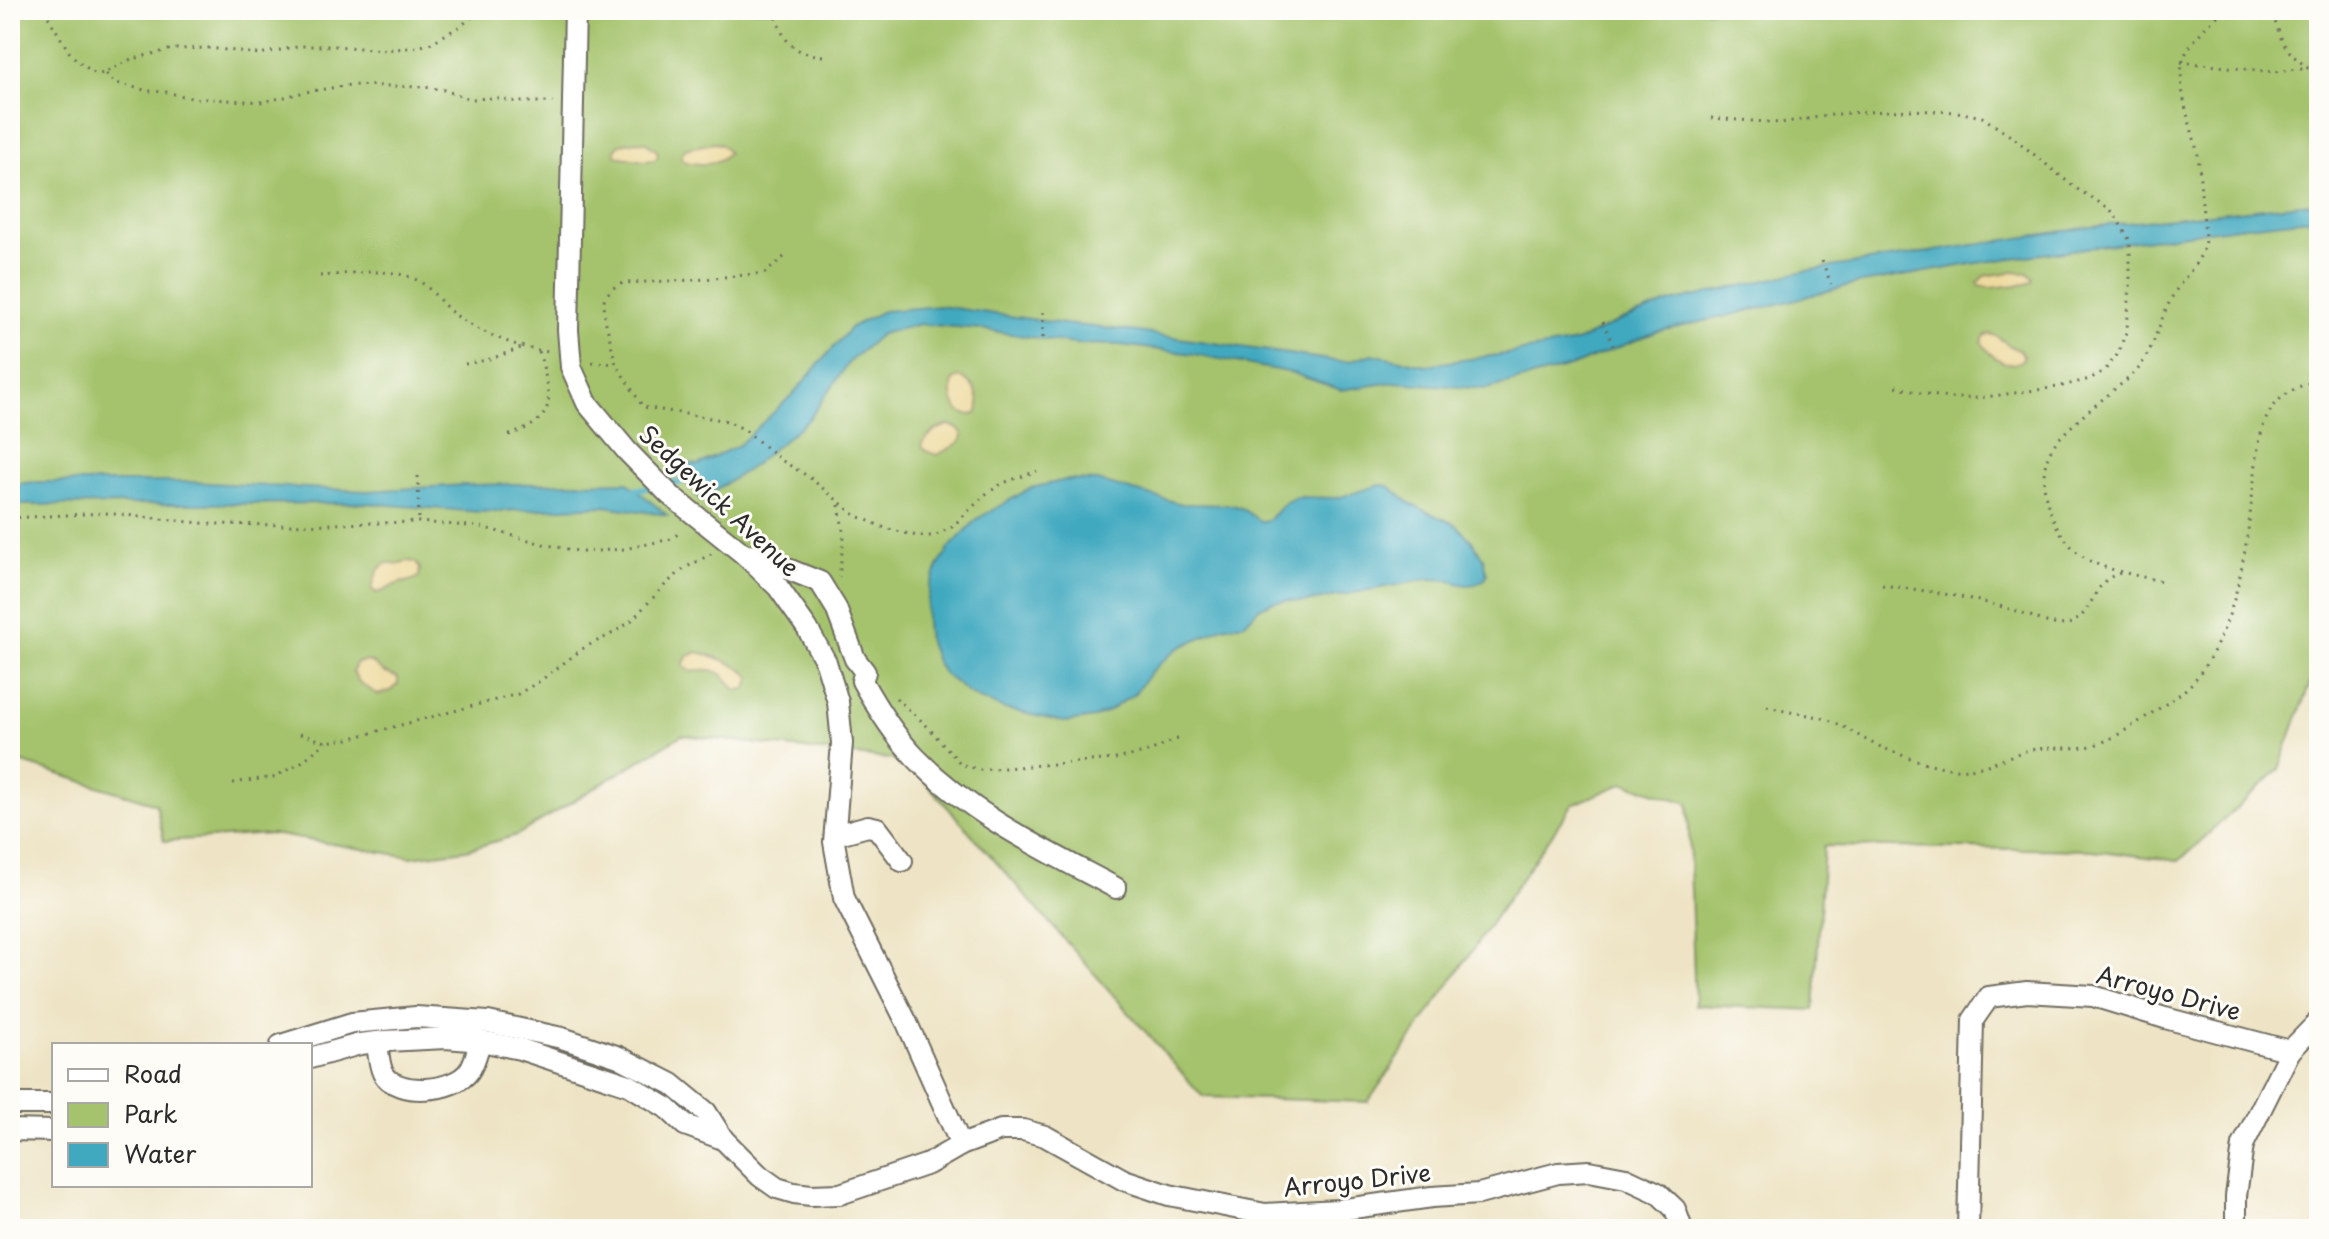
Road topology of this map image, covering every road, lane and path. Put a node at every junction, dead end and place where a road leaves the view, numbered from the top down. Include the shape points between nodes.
1 (44, 10) edge
2 (481, 10) edge
3 (575, 10) edge
4 (773, 10) edge
5 (2226, 10) edge
6 (2265, 10) edge
7 (823, 56) dead end
8 (2181, 62) junction
9 (2319, 66) edge
10 (2308, 68) junction
11 (104, 73) junction
12 (573, 103) junction
13 (1711, 118) dead end
14 (784, 257) dead end
15 (1822, 261) dead end
16 (320, 276) dead end
17 (1831, 284) dead end
18 (1043, 310) dead end
19 (1603, 322) dead end
20 (1043, 338) dead end
21 (524, 347) junction
22 (1615, 350) dead end
23 (539, 351) junction
24 (570, 357) junction
25 (465, 364) dead end
26 (616, 364) junction
27 (2319, 380) edge
28 (1893, 385) dead end
29 (509, 435) dead end
30 (1037, 471) dead end
31 (418, 476) dead end
32 (839, 503) junction
33 (697, 517) junction
34 (10, 518) edge
35 (419, 522) junction
36 (738, 550) junction
37 (2126, 572) junction
38 (2160, 581) dead end
39 (1882, 585) dead end
40 (836, 608) junction
41 (890, 694) dead end
42 (1767, 706) dead end
43 (300, 734) dead end
44 (1179, 738) dead end
45 (326, 742) junction
46 (233, 783) dead end
47 (835, 835) junction
48 (902, 861) dead end
49 (1116, 888) dead end
50 (2319, 1021) edge
51 (481, 1041) junction
52 (377, 1042) junction
53 (287, 1043) edge
54 (2290, 1051) junction
55 (312, 1057) edge
56 (633, 1076) junction
57 (10, 1104) edge
58 (52, 1104) edge
59 (10, 1130) edge
60 (52, 1131) edge
61 (961, 1145) junction
62 (1682, 1229) edge
63 (1968, 1229) edge
64 (2236, 1229) edge

1 - 11 path via 71,55 92,72
2 - 11 path via 418,47 302,46 259,54 172,49
3 - 12 street, Sedgewick Avenue
4 - 7 path via 791,47
5 - 8 path
6 - 10 path via 2274,17 2284,44
8 - 10 path via 2274,72
8 - 37 path via 2198,156 2205,241 2201,257 2166,307 2138,370 2074,424 2046,460 2047,505 2058,529 2073,550 2092,563
9 - 10 path
11 - 12 path via 113,82 191,98 264,102 350,85 424,87 470,99
12 - 24 street, Sedgewick Avenue
13 - 28 path via 1780,123 1910,110 1982,117 2116,217 2130,241 2127,330 2105,370 2058,387 1978,398 1948,398
14 - 26 path via 765,273 623,283 611,289 604,300 605,319
15 - 17 path
16 - 21 path via 383,272 420,281 454,314
18 - 20 path
19 - 22 path
21 - 23 path
21 - 25 path
23 - 24 path
23 - 29 path via 548,406 540,420
24 - 26 path
24 - 33 street, Sedgewick Avenue via 587,403 627,451
26 - 32 path via 643,407 728,421
27 - 42 path via 2296,387 2274,406 2265,423 2242,565 2229,616 2211,654 2192,683 2128,729 2091,745 2031,750 1987,766 1954,769 1908,757 1827,720
30 - 32 path via 1003,483 934,536 885,528
31 - 35 path
32 - 40 path via 844,536
33 - 35 path via 671,539 583,552 481,527
33 - 36 street, Sedgewick Avenue
34 - 35 path via 105,513 210,524
36 - 40 street via 766,556 820,582
36 - 45 path via 685,568 630,622 518,694
36 - 47 street, Sedgewick Avenue via 778,587 826,662 838,702 842,743
37 - 38 path
37 - 39 path via 2100,585 2083,615 2068,624 1994,604
40 - 49 street via 865,672 862,681 914,756 958,797 1005,828
41 - 44 path via 961,764 980,770 1115,759
43 - 45 path
45 - 46 path via 274,777
47 - 48 street via 877,828
47 - 61 street, Sedgewick Avenue via 844,898
50 - 54 street
51 - 52 street, Arroyo Drive
51 - 52 street via 469,1071 457,1082 420,1089 392,1083 383,1073
51 - 56 street, Arroyo Drive
52 - 55 street, Arroyo Drive
53 - 56 street, Arroyo Drive via 352,1023 416,1017 488,1022 619,1057
54 - 63 street, Arroyo Drive via 2093,996 2027,992 1989,997 1973,1020
54 - 64 street via 2243,1145
56 - 61 street, Arroyo Drive via 672,1084 706,1112 723,1139 760,1176 794,1193 840,1194 928,1164
57 - 58 street
59 - 60 street
61 - 62 street, Arroyo Drive via 1001,1130 1023,1130 1045,1136 1124,1180 1169,1195 1265,1214 1479,1194 1558,1173 1589,1171 1626,1178 1658,1193 1675,1209

